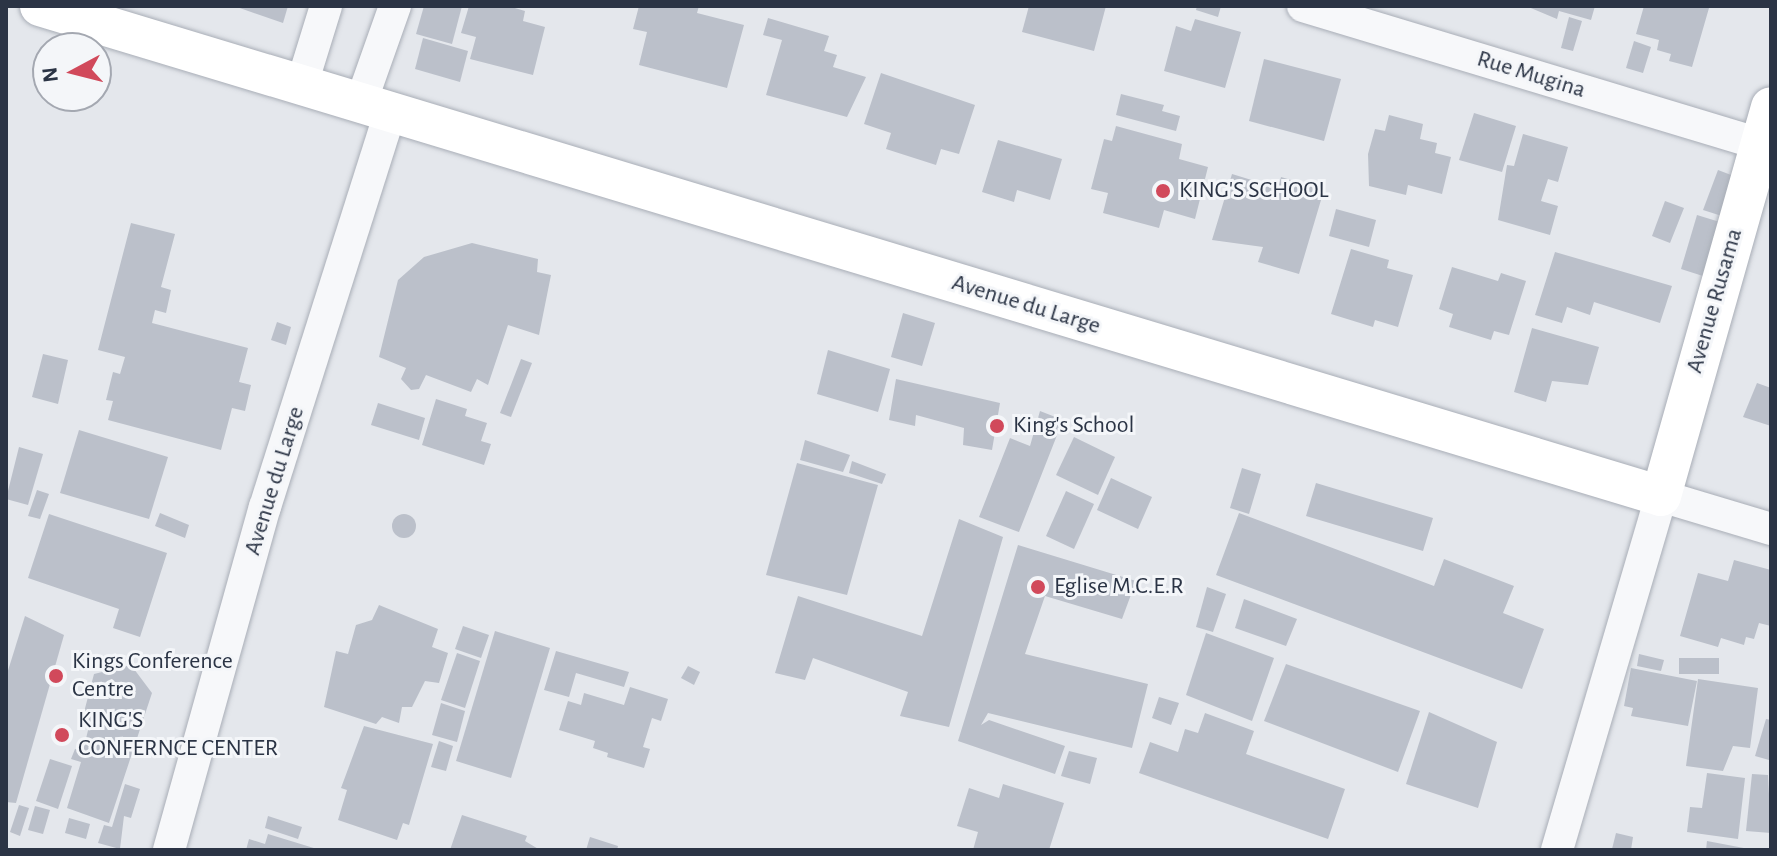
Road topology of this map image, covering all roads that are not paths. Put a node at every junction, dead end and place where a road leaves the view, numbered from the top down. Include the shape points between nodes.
1 (40, 6) edge
2 (326, 6) edge
3 (395, 6) edge
4 (1303, 6) edge
5 (301, 87) junction
6 (1771, 107) edge
7 (375, 109) junction
8 (1760, 144) junction
9 (1661, 496) junction
10 (1771, 529) edge
11 (169, 850) edge
12 (1557, 850) edge

1 - 5 main road, Avenue du Large
2 - 5 street
3 - 7 street
4 - 8 street, Rue Mugina
5 - 7 main road, Avenue du Large
6 - 8 main road, Avenue Rusama
7 - 9 main road, Avenue du Large
7 - 11 street, Avenue du Large
8 - 9 main road, Avenue Rusama
9 - 10 street
9 - 12 street

